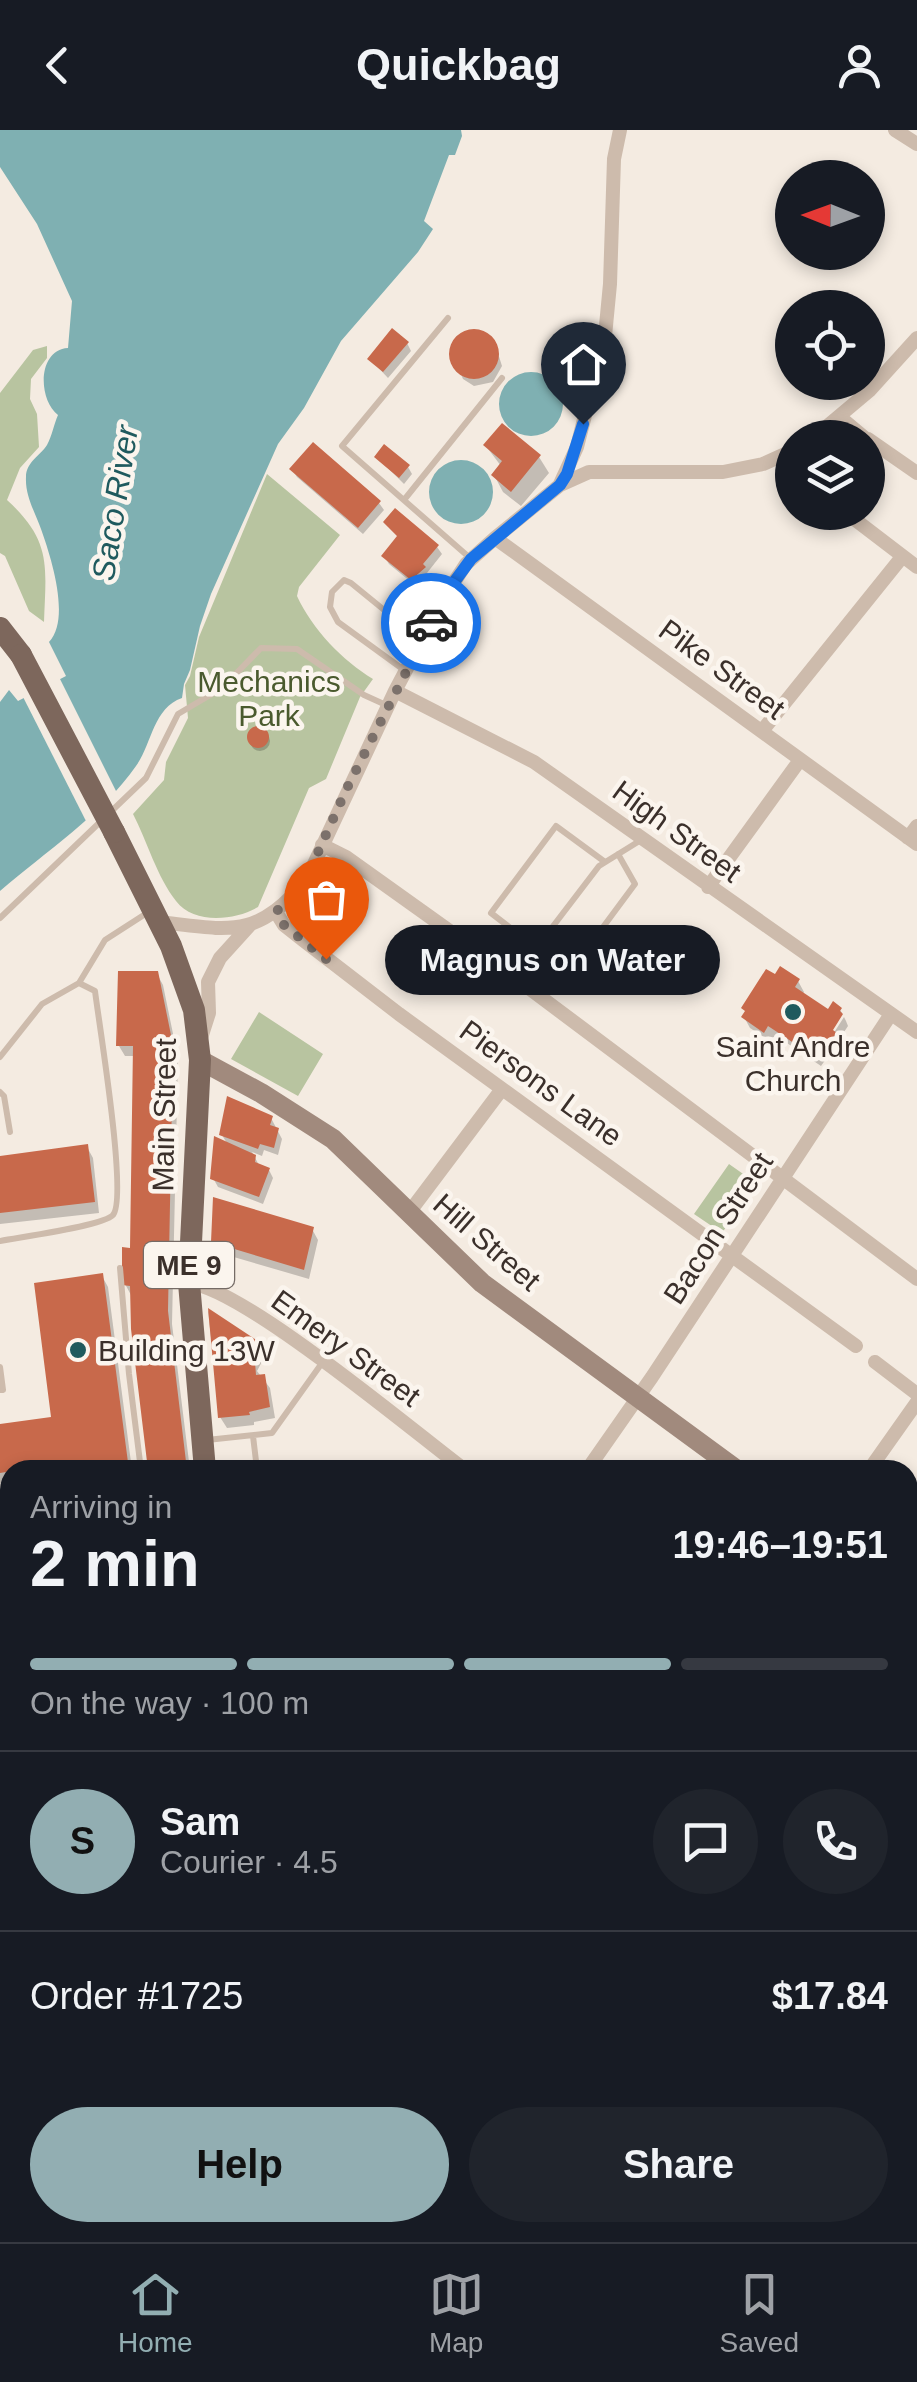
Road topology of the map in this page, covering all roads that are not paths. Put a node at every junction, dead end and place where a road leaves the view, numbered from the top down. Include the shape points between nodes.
1 (620, 130) edge
2 (894, 130) edge
3 (917, 144) edge
4 (448, 318) dead end
5 (917, 338) edge
6 (502, 378) dead end
7 (840, 417) junction
8 (836, 420) edge
9 (844, 420) edge
10 (885, 451) edge
11 (775, 461) edge
12 (917, 473) edge
13 (560, 485) junction
14 (404, 500) junction
15 (868, 530) edge
16 (495, 538) junction
17 (902, 557) junction
18 (471, 559) junction
19 (917, 567) edge
20 (0, 628) edge
21 (422, 640) junction
22 (405, 670) junction
23 (394, 691) junction
24 (388, 706) junction
25 (762, 732) junction
26 (800, 760) junction
27 (914, 836) edge
28 (642, 840) junction
29 (322, 844) junction
30 (618, 854) junction
31 (605, 862) junction
32 (708, 887) junction
33 (276, 912) junction
34 (156, 916) junction
35 (0, 918) edge
36 (250, 925) junction
37 (537, 948) junction
38 (514, 977) junction
39 (79, 983) junction
40 (891, 1014) junction
41 (917, 1032) edge
42 (199, 1053) junction
43 (0, 1057) edge
44 (502, 1089) junction
45 (0, 1092) edge
46 (10, 1132) dead end
47 (783, 1180) junction
48 (408, 1214) junction
49 (0, 1240) edge
50 (732, 1256) junction
51 (120, 1268) dead end
52 (917, 1279) edge
53 (189, 1283) junction
54 (856, 1346) dead end
55 (875, 1362) dead end
56 (322, 1363) junction
57 (0, 1367) edge
58 (0, 1390) edge
59 (917, 1394) edge
60 (638, 1397) junction
61 (917, 1402) edge
62 (254, 1436) junction
63 (201, 1440) junction
64 (140, 1460) edge
65 (204, 1460) edge
66 (256, 1460) edge
67 (452, 1460) edge
68 (594, 1460) edge
69 (723, 1460) edge
70 (876, 1460) edge

1 - 13 street via 601,356
2 - 3 street
4 - 14 lane via 342,446
5 - 7 street
6 - 14 lane
7 - 8 street
7 - 9 street
10 - 12 street
11 - 13 street via 723,472 597,470
13 - 16 street
14 - 18 lane
15 - 17 street
16 - 18 street
16 - 25 street, Pike Street
17 - 19 street
17 - 25 street
18 - 21 street
20 - 34 main road, Main Street / ME 9, bridge via 21,655
21 - 22 street
21 - 22 lane via 346,580 332,592 338,622
22 - 23 street
23 - 24 street
23 - 28 street, High Street via 510,747
24 - 29 street
24 - 35 lane via 297,649 261,648 222,688 178,714 146,778
25 - 26 street, Pike Street
26 - 27 street, Pike Street
26 - 32 street
28 - 30 lane
28 - 32 street, High Street
29 - 33 street via 306,879
29 - 38 street
30 - 31 lane
30 - 37 lane via 635,884 569,972
31 - 37 lane
31 - 37 lane via 556,826 491,912
32 - 40 street, High Street
33 - 36 street
33 - 44 street, Piersons Lane via 302,940
34 - 36 street via 214,928
34 - 39 lane via 105,940
34 - 42 main road, Main Street / ME 9 via 189,992
36 - 42 street via 208,982
37 - 38 lane
38 - 47 street
39 - 43 lane via 42,1004
39 - 49 lane via 94,991 117,1208 104,1222
40 - 41 street, High Street
40 - 47 street, Bacon Street
42 - 48 street, Hill Street via 333,1139
42 - 53 main road, Main Street / ME 9
44 - 48 street
44 - 50 street, Piersons Lane
45 - 46 lane
47 - 50 street, Bacon Street
47 - 52 street
48 - 60 street, Hill Street via 482,1282
50 - 54 street, Piersons Lane
50 - 60 street, Bacon Street
51 - 64 lane
53 - 56 street, Emery Street via 211,1287
53 - 63 main road, Main Street / ME 9
55 - 59 street
56 - 62 lane via 272,1432
56 - 67 street, Emery Street
57 - 58 lane
60 - 68 street, Bacon Street
60 - 69 street, Hill Street
61 - 70 street
62 - 63 lane
62 - 66 lane
63 - 65 main road, Main Street / ME 9

